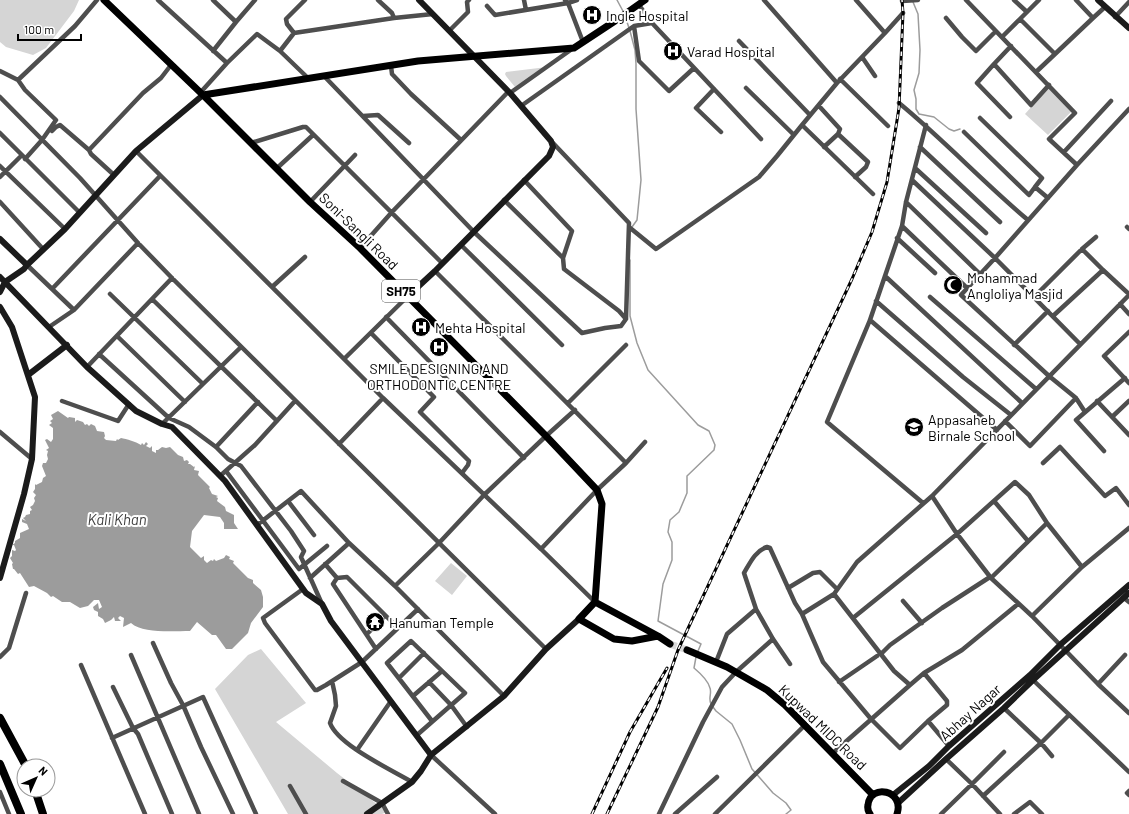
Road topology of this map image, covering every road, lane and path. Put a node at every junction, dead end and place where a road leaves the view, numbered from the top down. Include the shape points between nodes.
1 (97, 0) edge
2 (104, 0) edge
3 (158, 0) edge
4 (213, 0) edge
5 (254, 0) edge
6 (305, 0) edge
7 (378, 0) edge
8 (420, 0) edge
9 (469, 0) edge
10 (524, 0) edge
11 (577, 0) edge
12 (645, 0) edge
13 (764, 0) edge
14 (856, 0) edge
15 (902, 0) edge
16 (918, 0) edge
17 (966, 0) edge
18 (1014, 0) edge
19 (1040, 0) edge
20 (1076, 0) edge
21 (1098, 0) edge
22 (566, 2) edge
23 (1129, 2) edge
24 (639, 5) junction
25 (487, 6) dead end
26 (1105, 7) junction
27 (526, 10) junction
28 (1027, 12) junction
29 (902, 13) dead end
30 (433, 14) junction
31 (1115, 17) junction
32 (394, 18) junction
33 (946, 18) dead end
34 (1093, 18) junction
35 (1020, 19) junction
36 (236, 22) junction
37 (652, 23) junction
38 (634, 26) junction
39 (1129, 28) edge
40 (996, 30) junction
41 (449, 31) junction
42 (294, 33) junction
43 (885, 33) junction
44 (1002, 37) junction
45 (739, 41) dead end
46 (583, 42) junction
47 (1011, 46) junction
48 (574, 48) junction
49 (213, 51) junction
50 (280, 51) junction
51 (1055, 54) junction
52 (472, 56) junction
53 (862, 57) junction
54 (228, 63) junction
55 (171, 64) junction
56 (994, 64) junction
57 (391, 66) junction
58 (694, 68) junction
59 (0, 71) edge
60 (1036, 72) junction
61 (324, 76) junction
62 (875, 76) dead end
63 (309, 79) junction
64 (18, 80) junction
65 (839, 81) junction
66 (1049, 85) junction
67 (746, 88) dead end
68 (714, 89) junction
69 (509, 93) junction
70 (202, 94) junction
71 (0, 97) edge
72 (1111, 101) dead end
73 (900, 103) dead end
74 (521, 106) junction
75 (819, 106) junction
76 (1129, 109) edge
77 (810, 115) junction
78 (363, 116) junction
79 (1010, 117) dead end
80 (980, 118) dead end
81 (802, 125) junction
82 (926, 125) junction
83 (888, 126) dead end
84 (721, 132) dead end
85 (964, 132) dead end
86 (0, 133) edge
87 (838, 134) junction
88 (313, 135) junction
89 (794, 135) junction
90 (761, 139) dead end
91 (42, 140) junction
92 (461, 140) junction
93 (551, 141) junction
94 (251, 143) junction
95 (409, 143) dead end
96 (824, 147) junction
97 (920, 147) junction
98 (89, 150) junction
99 (136, 151) junction
100 (1064, 152) junction
101 (355, 155) dead end
102 (24, 157) junction
103 (344, 165) junction
104 (1077, 165) junction
105 (0, 166) edge
106 (915, 168) junction
107 (276, 169) junction
108 (6, 172) junction
109 (114, 175) junction
110 (160, 176) junction
111 (0, 177) edge
112 (855, 177) junction
113 (424, 179) junction
114 (524, 180) junction
115 (912, 180) junction
116 (1035, 187) junction
117 (873, 194) dead end
118 (95, 196) junction
119 (1048, 198) junction
120 (504, 200) junction
121 (0, 202) edge
122 (310, 202) junction
123 (906, 202) junction
124 (79, 212) junction
125 (392, 212) junction
126 (118, 220) junction
127 (1028, 220) junction
128 (1000, 222) dead end
129 (902, 226) junction
130 (629, 227) junction
131 (65, 229) junction
132 (474, 232) junction
133 (986, 233) dead end
134 (1096, 237) dead end
135 (897, 238) junction
136 (0, 239) edge
137 (138, 243) junction
138 (461, 245) junction
139 (360, 248) junction
140 (43, 249) junction
141 (1082, 249) junction
142 (305, 256) dead end
143 (563, 258) junction
144 (995, 258) junction
145 (442, 263) junction
146 (27, 265) junction
147 (1103, 270) junction
148 (435, 271) junction
149 (935, 273) dead end
150 (980, 274) junction
151 (885, 276) junction
152 (0, 277) edge
153 (172, 278) junction
154 (5, 282) junction
155 (272, 287) junction
156 (967, 288) junction
157 (52, 289) junction
158 (0, 292) edge
159 (110, 294) dead end
160 (1129, 294) edge
161 (930, 296) dead end
162 (407, 297) junction
163 (1034, 297) junction
164 (152, 299) junction
165 (876, 301) junction
166 (1120, 304) junction
167 (0, 307) edge
168 (74, 310) junction
169 (1048, 311) junction
170 (1129, 314) edge
171 (1053, 316) junction
172 (386, 317) junction
173 (134, 318) junction
174 (626, 319) junction
175 (870, 320) junction
176 (49, 327) junction
177 (372, 332) junction
178 (1129, 332) edge
179 (117, 336) junction
180 (1014, 344) junction
181 (1080, 344) junction
182 (67, 345) junction
183 (562, 345) dead end
184 (626, 345) dead end
185 (240, 347) junction
186 (99, 354) junction
187 (344, 359) junction
188 (88, 366) junction
189 (221, 366) junction
190 (28, 375) junction
191 (1049, 376) junction
192 (1125, 378) junction
193 (1129, 383) edge
194 (203, 384) junction
195 (1036, 389) junction
196 (383, 398) junction
197 (1076, 398) junction
198 (62, 401) dead end
199 (295, 401) junction
200 (1097, 401) junction
201 (1129, 401) edge
202 (185, 402) junction
203 (258, 402) junction
204 (568, 403) junction
205 (1022, 403) junction
206 (129, 404) junction
207 (575, 410) junction
208 (1085, 412) junction
209 (1011, 415) junction
210 (1112, 417) junction
211 (169, 418) junction
212 (277, 421) junction
213 (1005, 421) junction
214 (162, 424) junction
215 (997, 430) junction
216 (0, 432) edge
217 (1129, 435) edge
218 (546, 436) junction
219 (645, 442) dead end
220 (339, 444) junction
221 (216, 447) junction
222 (1104, 451) dead end
223 (524, 458) junction
224 (32, 459) junction
225 (234, 463) junction
226 (626, 463) junction
227 (1044, 463) dead end
228 (226, 471) junction
229 (462, 473) junction
230 (220, 476) junction
231 (596, 490) junction
232 (484, 495) junction
233 (932, 496) junction
234 (994, 501) junction
235 (288, 502) junction
236 (923, 503) junction
237 (1129, 505) edge
238 (276, 511) junction
239 (263, 521) junction
240 (1047, 523) junction
241 (257, 525) junction
242 (1129, 528) edge
243 (957, 534) junction
244 (314, 535) dead end
245 (1028, 541) junction
246 (349, 543) junction
247 (439, 543) junction
248 (327, 546) dead end
249 (541, 549) junction
250 (325, 564) junction
251 (304, 565) junction
252 (1082, 567) junction
253 (298, 569) junction
254 (292, 574) junction
255 (990, 577) junction
256 (0, 578) edge
257 (310, 578) junction
258 (336, 578) junction
259 (1129, 585) edge
260 (395, 586) junction
261 (788, 588) junction
262 (303, 589) junction
263 (838, 589) junction
264 (26, 593) dead end
265 (834, 594) junction
266 (1127, 598) edge
267 (902, 601) dead end
268 (595, 602) junction
269 (322, 604) junction
270 (1018, 604) junction
271 (418, 609) junction
272 (756, 609) junction
273 (802, 614) junction
274 (386, 616) junction
275 (1032, 616) junction
276 (853, 618) junction
277 (579, 619) junction
278 (922, 623) junction
279 (398, 628) junction
280 (367, 634) junction
281 (658, 636) junction
282 (773, 639) junction
283 (153, 643) dead end
284 (670, 644) tunnel mouth
285 (1061, 644) junction
286 (376, 649) junction
287 (546, 649) junction
288 (688, 650) tunnel mouth
289 (1066, 651) junction
290 (424, 654) junction
291 (131, 655) dead end
292 (879, 655) junction
293 (1125, 655) dead end
294 (0, 657) edge
295 (362, 662) junction
296 (716, 662) junction
297 (790, 664) dead end
298 (81, 665) dead end
299 (442, 671) junction
300 (736, 672) junction
301 (924, 673) junction
302 (399, 678) junction
303 (1033, 680) junction
304 (332, 681) junction
305 (429, 682) junction
306 (839, 682) junction
307 (1098, 684) junction
308 (910, 685) junction
309 (114, 687) dead end
310 (412, 696) junction
311 (504, 696) junction
312 (391, 701) junction
313 (183, 705) junction
314 (451, 705) junction
315 (1004, 708) junction
316 (1129, 713) edge
317 (1068, 716) dead end
318 (0, 718) edge
319 (158, 718) junction
320 (871, 719) junction
321 (432, 721) junction
322 (928, 721) junction
323 (805, 726) junction
324 (467, 727) junction
325 (133, 728) junction
326 (417, 735) junction
327 (112, 738) junction
328 (1041, 744) junction
329 (949, 746) junction
330 (357, 750) junction
331 (1004, 752) dead end
332 (833, 753) junction
333 (431, 755) junction
334 (1052, 756) dead end
335 (22, 758) edge
336 (946, 759) junction
337 (0, 764) edge
338 (1129, 772) edge
339 (717, 777) dead end
340 (343, 781) dead end
341 (412, 782) junction
342 (972, 784) junction
343 (290, 786) dead end
344 (1129, 791) edge
345 (0, 792) edge
346 (873, 795) junction
347 (893, 795) junction
348 (1129, 795) edge
349 (983, 796) junction
350 (38, 798) edge
351 (382, 803) junction
352 (898, 803) junction
353 (5, 804) junction
354 (0, 808) edge
355 (9, 814) edge
356 (21, 814) edge
357 (44, 814) edge
358 (145, 814) edge
359 (172, 814) edge
360 (199, 814) edge
361 (233, 814) edge
362 (256, 814) edge
363 (306, 814) edge
364 (367, 814) edge
365 (388, 814) edge
366 (495, 814) edge
367 (659, 814) edge
368 (675, 814) edge
369 (715, 814) edge
370 (870, 814) edge
371 (897, 814) edge
372 (941, 814) edge
373 (1000, 814) edge
374 (1014, 814) edge
375 (1042, 814) edge

1 - 64 street via 75,26
2 - 55 main road, Soni-Sangli Road / SH75
3 - 49 street
4 - 36 street
5 - 36 street
6 - 42 street via 286,19
7 - 32 street
8 - 30 main road
9 - 41 street via 468,12
10 - 27 street
11 - 22 street
12 - 24 main road
13 - 65 street
14 - 43 street
15 - 16 street
17 - 40 street
18 - 28 street
19 - 28 street
20 - 34 street
21 - 26 main road
22 - 27 street
22 - 46 street
23 - 31 street
24 - 37 street
24 - 46 main road
25 - 27 street via 495,15
26 - 31 main road
26 - 34 street
28 - 35 street
29 - 43 street
30 - 32 street
30 - 41 main road
31 - 39 main road
32 - 42 street
33 - 40 street via 976,50
34 - 51 street
35 - 44 street
35 - 51 street
36 - 49 street
37 - 38 street
37 - 58 street
38 - 58 street via 639,61 670,91
38 - 74 street
40 - 44 street
41 - 52 main road
42 - 50 street
43 - 53 street
44 - 47 street
45 - 77 street
46 - 48 main road
47 - 56 street
47 - 60 street
48 - 52 main road
48 - 69 street
49 - 54 street
50 - 54 street via 257,34
50 - 63 street
51 - 60 street
52 - 57 main road
52 - 69 main road
53 - 62 street
53 - 65 street
54 - 70 street
55 - 70 main road, Soni-Sangli Road / SH75
55 - 98 street via 161,78 143,93
56 - 66 street via 1031,105
56 - 79 street via 977,83
57 - 61 main road
57 - 92 street via 392,74
58 - 68 street
59 - 64 street
60 - 66 street
61 - 63 main road
61 - 78 street
63 - 70 main road
64 - 91 street via 56,120
65 - 75 street
65 - 83 street
66 - 100 street via 1075,112 1049,139
67 - 89 street
68 - 84 street via 696,108
68 - 90 street
69 - 74 main road
69 - 92 street
70 - 94 main road, Soni-Sangli Road / SH75
70 - 99 main road
71 - 91 street
72 - 100 street
73 - 82 street
74 - 93 main road
75 - 77 street
75 - 87 street via 838,126
76 - 104 street
77 - 81 street
78 - 95 street via 378,115
78 - 113 street
80 - 116 street via 1042,178
81 - 89 street
81 - 96 street
82 - 97 street
82 - 127 street
85 - 116 street via 1029,195
86 - 102 street
87 - 96 street
87 - 112 street via 868,162
88 - 94 street via 303,127
88 - 103 street
88 - 107 street
89 - 130 street via 759,177 656,248
91 - 98 street via 60,125
91 - 102 street
91 - 118 street
92 - 113 street
93 - 114 main road via 553,148 549,156
93 - 130 street via 629,223
94 - 107 main road, Soni-Sangli Road / SH75
96 - 112 street
97 - 106 street
97 - 128 street
98 - 109 street
99 - 109 main road
99 - 110 street
100 - 104 street
101 - 103 street
102 - 108 street
102 - 124 street
103 - 122 street
103 - 125 street
104 - 119 street
105 - 108 street
106 - 115 street
106 - 133 street
107 - 122 main road, Soni-Sangli Road / SH75
108 - 111 street
108 - 131 street
109 - 118 main road
110 - 126 street
110 - 155 street
112 - 117 street
113 - 125 street
113 - 132 street
114 - 120 main road
114 - 143 street via 572,231
115 - 123 street
115 - 144 street
116 - 119 street
118 - 124 main road
118 - 126 street
119 - 127 street
120 - 132 main road
120 - 143 street
121 - 140 street
122 - 139 main road, Soni-Sangli Road / SH75
123 - 129 street
123 - 150 street
124 - 131 main road
125 - 139 street
125 - 145 street
126 - 137 street
126 - 157 street
127 - 144 street
129 - 135 street
129 - 156 street
130 - 174 street
131 - 140 main road
132 - 138 main road
132 - 174 street via 582,333 621,326
134 - 141 street
135 - 149 street
135 - 151 street
136 - 146 main road
137 - 153 street
137 - 168 street
138 - 145 main road
138 - 183 street
139 - 162 main road, Soni-Sangli Road / SH75
140 - 146 main road
141 - 147 street
141 - 163 street
142 - 155 street
143 - 174 street via 564,269
144 - 150 street
144 - 163 street
145 - 148 main road
146 - 154 main road
146 - 157 street
147 - 160 street
147 - 171 street
148 - 162 main road
148 - 204 street
150 - 156 street
151 - 165 street
151 - 205 street
152 - 154 main road
153 - 164 street
153 - 185 street
154 - 158 main road
154 - 176 main road
155 - 187 street
156 - 180 street via 961,295
157 - 168 street
159 - 173 street
160 - 166 street
161 - 195 street
162 - 172 street
162 - 218 main road, Soni-Sangli Road / SH75
163 - 169 street
164 - 173 street
164 - 189 street
165 - 175 street
165 - 209 street
166 - 170 street
166 - 181 street
167 - 190 main road via 12,327
168 - 176 street
169 - 171 street
169 - 180 street
171 - 181 street
172 - 177 street
172 - 223 street
173 - 179 street
173 - 194 street
175 - 215 street
175 - 236 street via 827,422
176 - 182 main road
177 - 187 street
177 - 229 street via 434,397 420,412 469,461
178 - 192 street via 1104,356
179 - 186 street
179 - 202 street
180 - 191 street
181 - 191 street
182 - 188 main road
182 - 190 main road
184 - 204 street
185 - 189 street
185 - 199 street
186 - 188 street
186 - 211 street
187 - 196 street
188 - 206 main road
189 - 194 street
189 - 203 street
190 - 224 main road via 35,397
191 - 195 street
191 - 197 street
192 - 193 street
192 - 200 street
194 - 202 street
195 - 205 street
196 - 220 street
196 - 229 street
197 - 208 street
197 - 213 street via 1030,446
198 - 206 street via 118,421
199 - 212 street
199 - 220 street
200 - 208 street
200 - 210 street
201 - 210 street
202 - 211 street
203 - 212 street
203 - 221 street
204 - 207 street
205 - 209 street
206 - 214 main road
207 - 218 street
207 - 226 street
208 - 222 street via 1076,420
209 - 213 street
210 - 217 street
211 - 214 street
211 - 221 street via 189,427
212 - 225 street via 255,446
213 - 215 street
214 - 230 main road via 172,427
215 - 233 street
216 - 224 street
218 - 223 street
218 - 231 main road, Soni-Sangli Road / SH75
219 - 226 street
220 - 247 street
221 - 225 street
223 - 232 street
224 - 256 main road
225 - 228 street
225 - 238 street via 241,466
226 - 231 street
227 - 237 street via 1060,447 1105,496 1116,488
228 - 230 street
228 - 239 street
229 - 232 street
230 - 241 main road
231 - 249 street
231 - 268 main road, Soni-Sangli Road / SH75 via 602,504
232 - 247 street
232 - 249 street
233 - 236 street
233 - 243 street
234 - 240 street via 1015,482 1028,495
234 - 243 street
234 - 245 street
235 - 238 street
235 - 244 street
235 - 246 street via 301,491
236 - 263 street via 857,562
238 - 239 street
238 - 251 street via 304,551 301,557
239 - 241 street
239 - 253 street
240 - 245 street
240 - 252 street
241 - 254 main road
242 - 252 street
243 - 255 street
243 - 276 street
245 - 255 street
246 - 250 street
246 - 260 street
247 - 260 street
247 - 287 street
248 - 251 street
249 - 268 street
250 - 257 street
250 - 258 street
251 - 253 street
251 - 257 street
252 - 275 street
253 - 254 street
254 - 262 main road
255 - 270 street
255 - 278 street
257 - 269 street
258 - 274 street via 347,577
258 - 280 street via 332,584
259 - 285 main road, Abhay Nagar
260 - 271 street
261 - 263 street via 813,573 820,572
261 - 272 street via 770,548 763,548 752,558 744,573
261 - 273 street
262 - 269 main road
262 - 304 street via 263,618 315,690
263 - 265 street
264 - 294 street via 9,648
265 - 273 street
265 - 276 street
266 - 289 main road
267 - 278 street
268 - 277 main road
268 - 281 main road
269 - 295 main road via 331,621
270 - 275 street
270 - 301 street via 962,650
271 - 279 street
271 - 311 street
272 - 282 street
272 - 296 street via 727,634
273 - 306 street via 823,662
274 - 279 street
274 - 280 street
275 - 285 street
276 - 292 street
277 - 281 main road via 614,639 632,641
277 - 287 main road
278 - 292 street
279 - 286 street
280 - 286 street
281 - 284 main road
282 - 297 street
282 - 300 street
283 - 313 street
285 - 289 street
285 - 329 main road, Abhay Nagar via 1030,675
286 - 295 street
287 - 311 main road
288 - 296 main road, Kupwad MIDC Road
289 - 303 main road
289 - 307 street
290 - 299 street
290 - 302 street
290 - 302 street via 411,641 387,663
291 - 319 street
292 - 306 street
292 - 308 street
293 - 307 street
295 - 304 street
295 - 312 main road
296 - 300 main road, Kupwad MIDC Road
298 - 327 street
299 - 305 street
299 - 314 street via 464,693
300 - 323 main road, Kupwad MIDC Road via 767,690
300 - 367 street via 718,694
301 - 308 street
301 - 322 street via 947,703
302 - 310 street
303 - 315 main road
303 - 338 street
304 - 330 street via 336,706 330,723 346,744
305 - 310 street
305 - 314 street
306 - 320 street
307 - 316 street
308 - 320 street
309 - 325 street
310 - 321 street
311 - 324 main road
312 - 326 main road
312 - 330 street
313 - 319 street
313 - 361 street
313 - 362 street via 203,696
314 - 321 street
314 - 324 street
315 - 328 street
315 - 336 main road
317 - 328 street
318 - 335 highway
319 - 325 street
319 - 360 street
320 - 322 street via 900,748
320 - 332 street
321 - 326 street
322 - 329 street
323 - 332 main road, Kupwad MIDC Road
323 - 369 street
324 - 333 main road
325 - 327 street
325 - 359 street via 138,734
326 - 333 main road
327 - 358 street
328 - 334 street
328 - 349 street
329 - 347 main road, Abhay Nagar
330 - 341 street
331 - 342 street
332 - 346 main road, Kupwad MIDC Road
333 - 341 main road
333 - 366 street
336 - 342 street
336 - 352 main road
337 - 356 highway
339 - 368 street
340 - 351 street
341 - 351 main road
342 - 349 street
342 - 372 street
343 - 363 street
344 - 348 street
345 - 353 street
346 - 347 main road via 882,792
346 - 370 main road via 868,802
347 - 352 main road
349 - 373 street
350 - 357 highway
351 - 364 main road
351 - 365 street
352 - 371 main road
353 - 354 street
353 - 355 street
374 - 375 street via 1030,802

